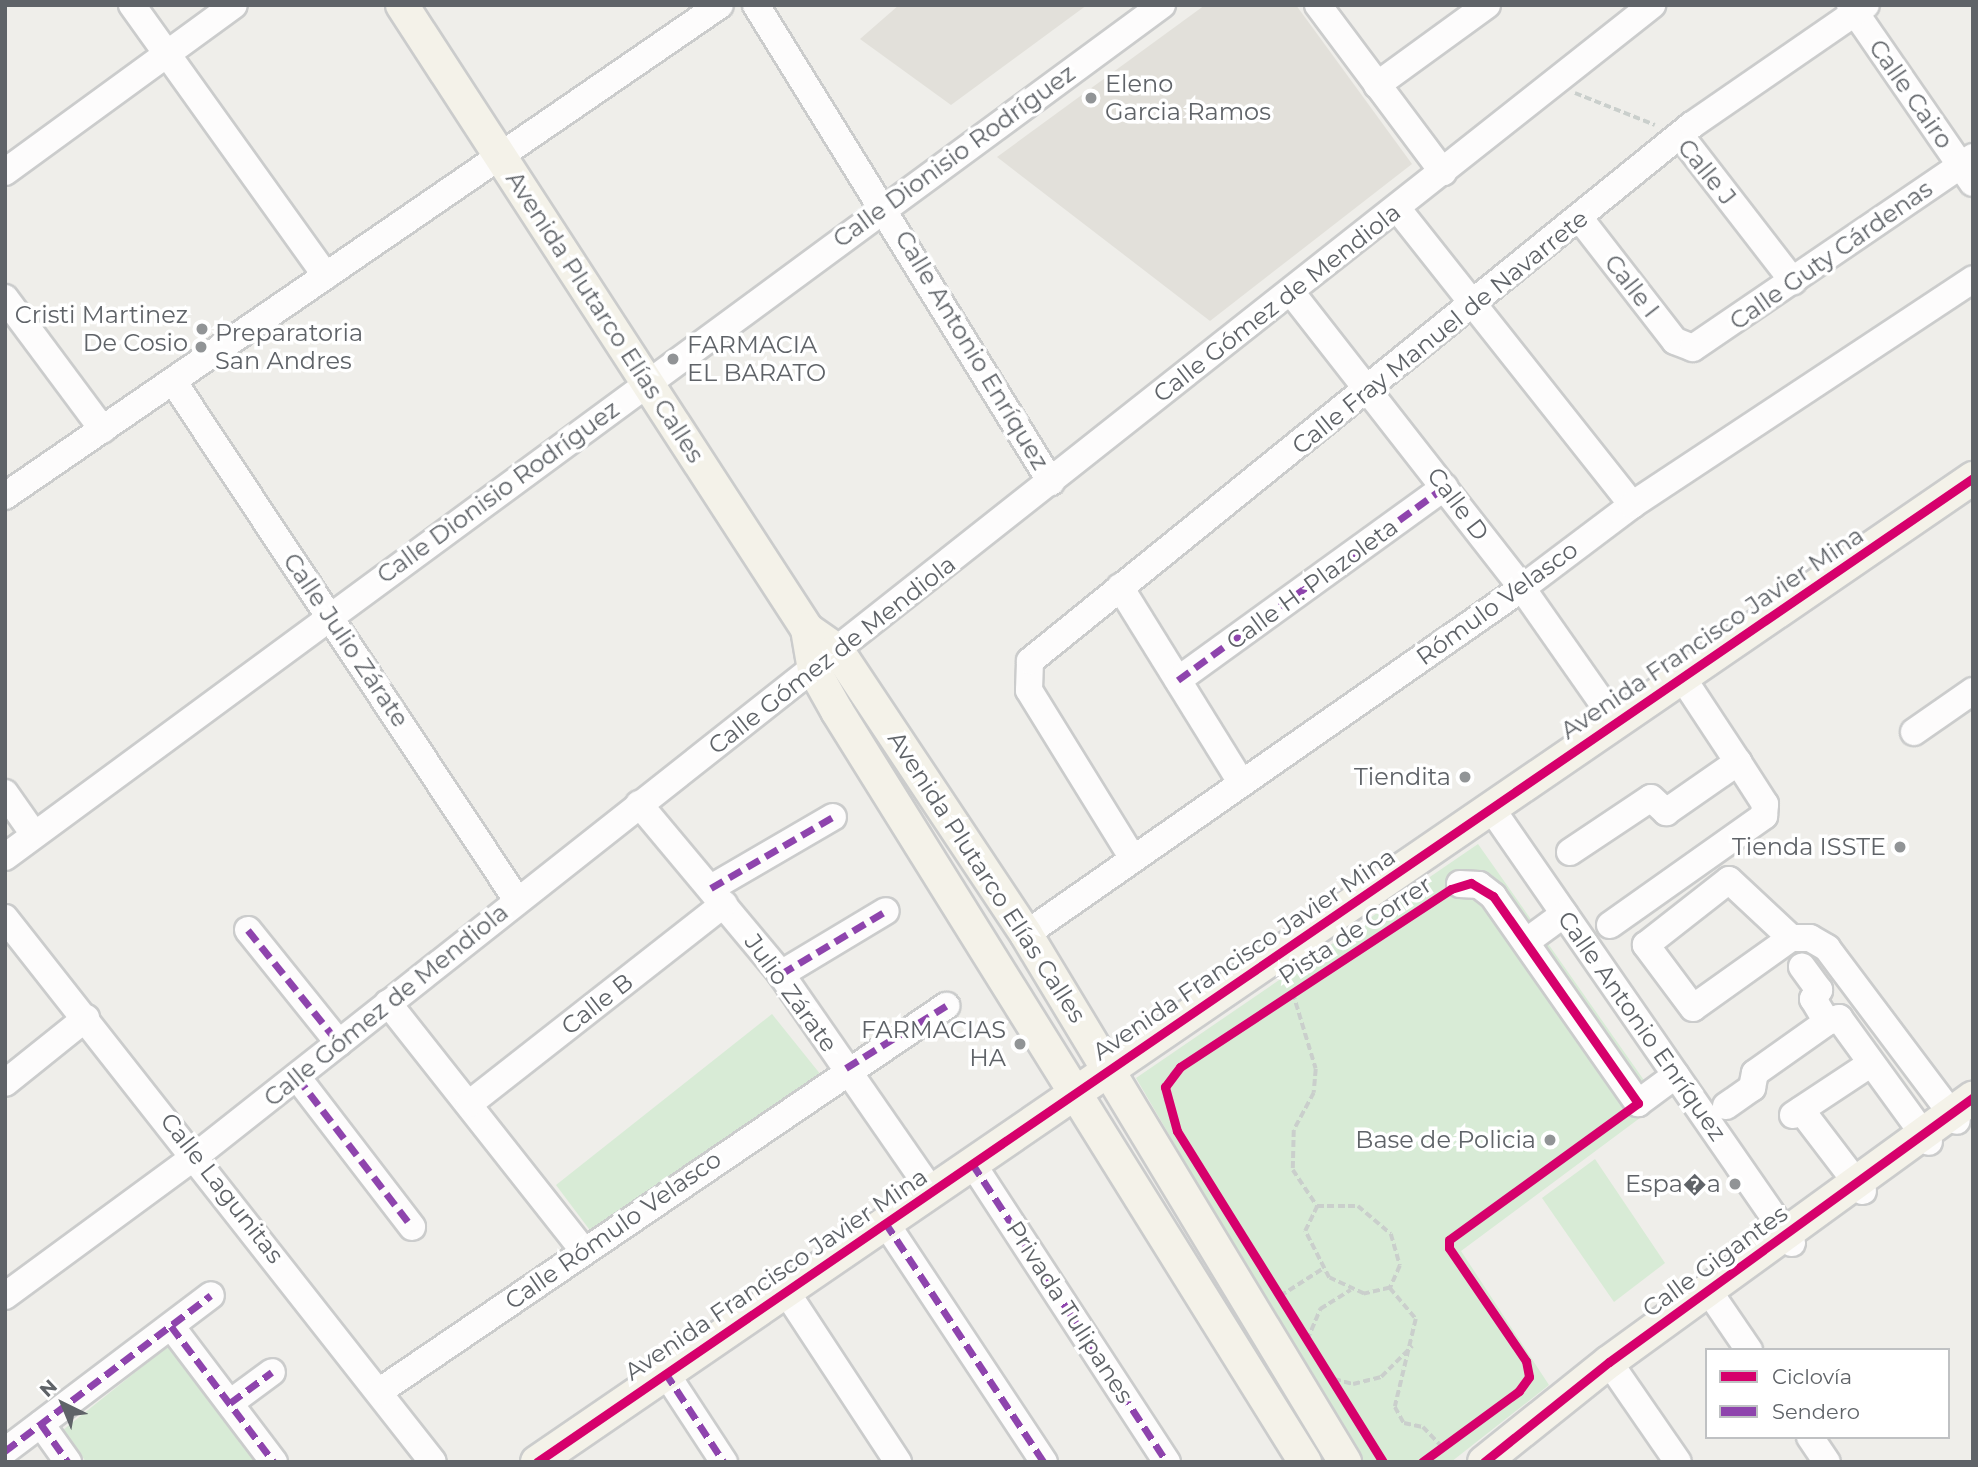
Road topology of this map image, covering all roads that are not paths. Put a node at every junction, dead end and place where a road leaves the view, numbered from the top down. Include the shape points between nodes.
1 (132, 5) edge
2 (234, 5) edge
3 (402, 5) edge
4 (720, 5) edge
5 (756, 5) edge
6 (1161, 5) edge
7 (1318, 5) edge
8 (1487, 5) edge
9 (1653, 5) edge
10 (1857, 8) edge
11 (166, 53) junction
12 (1377, 85) junction
13 (1680, 135) junction
14 (501, 156) junction
15 (1969, 169) edge
16 (5, 172) edge
17 (1443, 172) junction
18 (885, 205) junction
19 (1397, 208) junction
20 (1581, 220) junction
21 (326, 276) junction
22 (1973, 279) edge
23 (1793, 281) junction
24 (1291, 292) junction
25 (5, 298) edge
26 (1476, 306) junction
27 (1686, 349) joint
28 (173, 382) junction
29 (648, 383) junction
30 (1370, 388) junction
31 (103, 430) junction
32 (1973, 478) edge
33 (1051, 482) junction
34 (1445, 487) junction
35 (5, 496) edge
36 (1632, 505) junction
37 (1121, 587) junction
38 (1522, 588) junction
39 (330, 614) junction
40 (826, 661) junction
41 (1682, 677) junction
42 (1178, 680) junction
43 (1973, 691) edge
44 (1616, 722) junction
45 (1914, 732) dead end
46 (1738, 762) junction
47 (1241, 782) junction
48 (5, 793) edge
49 (639, 804) junction
50 (1491, 808) junction
51 (833, 817) dead end
52 (33, 833) junction
53 (1570, 852) dead end
54 (5, 857) edge
55 (1132, 857) junction
56 (1460, 884) road end
57 (718, 896) junction
58 (517, 900) junction
59 (886, 911) dead end
60 (1564, 914) junction
61 (5, 918) edge
62 (1611, 925) dead end
63 (248, 930) dead end
64 (1026, 934) junction
65 (1791, 939) junction
66 (1527, 941) junction
67 (1802, 967) dead end
68 (781, 974) junction
69 (388, 1003) junction
70 (946, 1006) dead end
71 (86, 1018) junction
72 (1827, 1022) junction
73 (339, 1043) junction
74 (1870, 1063) junction
75 (846, 1068) junction
76 (1111, 1068) junction
77 (1676, 1075) junction
78 (297, 1077) junction
79 (5, 1083) edge
80 (1075, 1092) junction
81 (469, 1104) junction
82 (1726, 1106) dead end
83 (1960, 1111) edge
84 (1926, 1138) junction
85 (197, 1155) junction
86 (972, 1163) junction
87 (1859, 1187) junction
88 (931, 1191) junction
89 (885, 1222) junction
90 (412, 1227) dead end
91 (1789, 1238) junction
92 (584, 1251) junction
93 (785, 1290) junction
94 (1708, 1290) junction
95 (211, 1295) dead end
96 (5, 1296) edge
97 (171, 1326) junction
98 (1748, 1348) edge
99 (1609, 1362) junction
100 (272, 1372) dead end
101 (665, 1372) junction
102 (380, 1391) junction
103 (230, 1403) junction
104 (41, 1424) junction
105 (1811, 1439) edge
106 (5, 1451) edge
107 (68, 1462) edge
108 (274, 1462) edge
109 (433, 1462) edge
110 (537, 1462) edge
111 (724, 1462) edge
112 (898, 1462) edge
113 (1044, 1462) edge
114 (1167, 1462) edge
115 (1305, 1462) edge
116 (1345, 1462) edge
117 (1484, 1462) edge
118 (1678, 1462) edge
119 (1826, 1462) edge

1 - 11 street
2 - 11 street
3 - 14 main road, Avenida Plutarco Elías Calles
4 - 14 street
5 - 18 street, Calle Antonio Enríquez
6 - 18 street, Calle Dionisio Rodríguez
7 - 12 street
8 - 12 street
9 - 17 street, Calle Gómez de Mendiola
10 - 13 street, Calle Fray Manuel de Navarrete
10 - 15 street, Calle Cairo
11 - 16 street
11 - 21 street
12 - 17 street
13 - 20 street, Calle Fray Manuel de Navarrete
13 - 23 street, Calle J
14 - 21 street
14 - 29 main road, Avenida Plutarco Elías Calles
15 - 23 street, Calle Guty Cárdenas
17 - 19 street, Calle Gómez de Mendiola
18 - 29 street, Calle Dionisio Rodríguez
18 - 33 street, Calle Antonio Enríquez
19 - 24 street, Calle Gómez de Mendiola
19 - 26 street
20 - 26 street, Calle Fray Manuel de Navarrete
20 - 27 street, Calle I
21 - 28 street
22 - 36 street, Rómulo Velasco
23 - 27 street, Calle Guty Cárdenas
24 - 30 street, Calle D
24 - 33 street, Calle Gómez de Mendiola
25 - 31 street
26 - 30 street, Calle Fray Manuel de Navarrete
26 - 36 street
28 - 31 street
28 - 39 street, Calle Julio Zárate
29 - 39 street, Calle Dionisio Rodríguez
29 - 40 main road, Avenida Plutarco Elías Calles
30 - 34 street, Calle D
30 - 37 street, Calle Fray Manuel de Navarrete
31 - 35 street
32 - 41 main road, Avenida Francisco Javier Mina
33 - 40 street, Calle Gómez de Mendiola
34 - 38 street, Calle D
34 - 42 street, Calle H. Plazoleta
36 - 38 street, Rómulo Velasco
37 - 42 street
37 - 55 street, Calle Fray Manuel de Navarrete via 1037,653 1025,671 1029,690
38 - 44 street, Calle D
38 - 47 street, Rómulo Velasco
39 - 52 street, Calle Dionisio Rodríguez
39 - 58 street, Calle Julio Zárate
40 - 49 street, Calle Gómez de Mendiola
40 - 64 main road, Avenida Plutarco Elías Calles
40 - 80 main road, Avenida Plutarco Elías Calles
41 - 44 main road, Avenida Francisco Javier Mina
41 - 46 street
42 - 47 street
43 - 45 street
44 - 50 main road, Avenida Francisco Javier Mina
46 - 53 street via 1666,812 1651,798
46 - 62 street via 1765,804 1764,816
47 - 55 street, Rómulo Velasco
48 - 52 street
49 - 57 street, Julio Zárate
49 - 58 street, Calle Gómez de Mendiola
50 - 60 street, Calle Antonio Enríquez
50 - 76 main road, Avenida Francisco Javier Mina
51 - 57 street, Calle B
52 - 54 street, Calle Dionisio Rodríguez
55 - 64 street, Rómulo Velasco
56 - 66 street, Pista de Correr via 1487,889
57 - 68 street, Julio Zárate
57 - 81 street, Calle B
58 - 69 street, Calle Gómez de Mendiola
59 - 68 street
60 - 66 street
60 - 77 street, Calle Antonio Enríquez
61 - 71 street, Calle Lagunitas
63 - 73 street
64 - 76 main road, Avenida Plutarco Elías Calles
65 - 65 street via 1732,882 1721,884 1646,940 1693,1008
65 - 83 street via 1811,937 1827,948
66 - 77 street, Pista de Correr via 1638,1102
67 - 72 street via 1819,990 1813,999
68 - 75 street, Julio Zárate
69 - 73 street, Calle Gómez de Mendiola
69 - 81 street
70 - 75 street, Calle Rómulo Velasco
71 - 79 street
71 - 85 street, Calle Lagunitas
72 - 74 street via 1837,1016
72 - 82 street via 1755,1073 1752,1088
73 - 78 street, Calle Gómez de Mendiola
74 - 84 street
74 - 87 street via 1797,1112
75 - 88 street, Julio Zárate
75 - 92 street, Calle Rómulo Velasco
76 - 80 main road, Avenida Francisco Javier Mina
76 - 116 main road, Avenida Plutarco Elías Calles
77 - 91 street, Calle Antonio Enríquez
78 - 85 street, Calle Gómez de Mendiola
78 - 90 street
80 - 86 main road, Avenida Francisco Javier Mina
80 - 115 main road, Avenida Plutarco Elías Calles
81 - 92 street
83 - 84 main road, Calle Gigantes
84 - 87 main road, Calle Gigantes
85 - 96 street, Calle Gómez de Mendiola
85 - 102 street, Calle Lagunitas
86 - 88 main road, Avenida Francisco Javier Mina
86 - 114 street, Privada Tulipanes
87 - 91 main road, Calle Gigantes
88 - 89 main road, Avenida Francisco Javier Mina
89 - 93 main road, Avenida Francisco Javier Mina
89 - 113 street
91 - 94 main road, Calle Gigantes
92 - 102 street, Calle Rómulo Velasco
93 - 101 main road, Avenida Francisco Javier Mina
93 - 112 street
94 - 98 street
94 - 99 main road, Calle Gigantes
95 - 97 street
97 - 103 street
97 - 104 street
99 - 117 main road, Calle Gigantes
99 - 118 street
100 - 103 street
101 - 110 main road, Avenida Francisco Javier Mina
101 - 111 street
102 - 109 street, Calle Lagunitas
103 - 108 street
104 - 106 street
104 - 107 street
105 - 119 street

